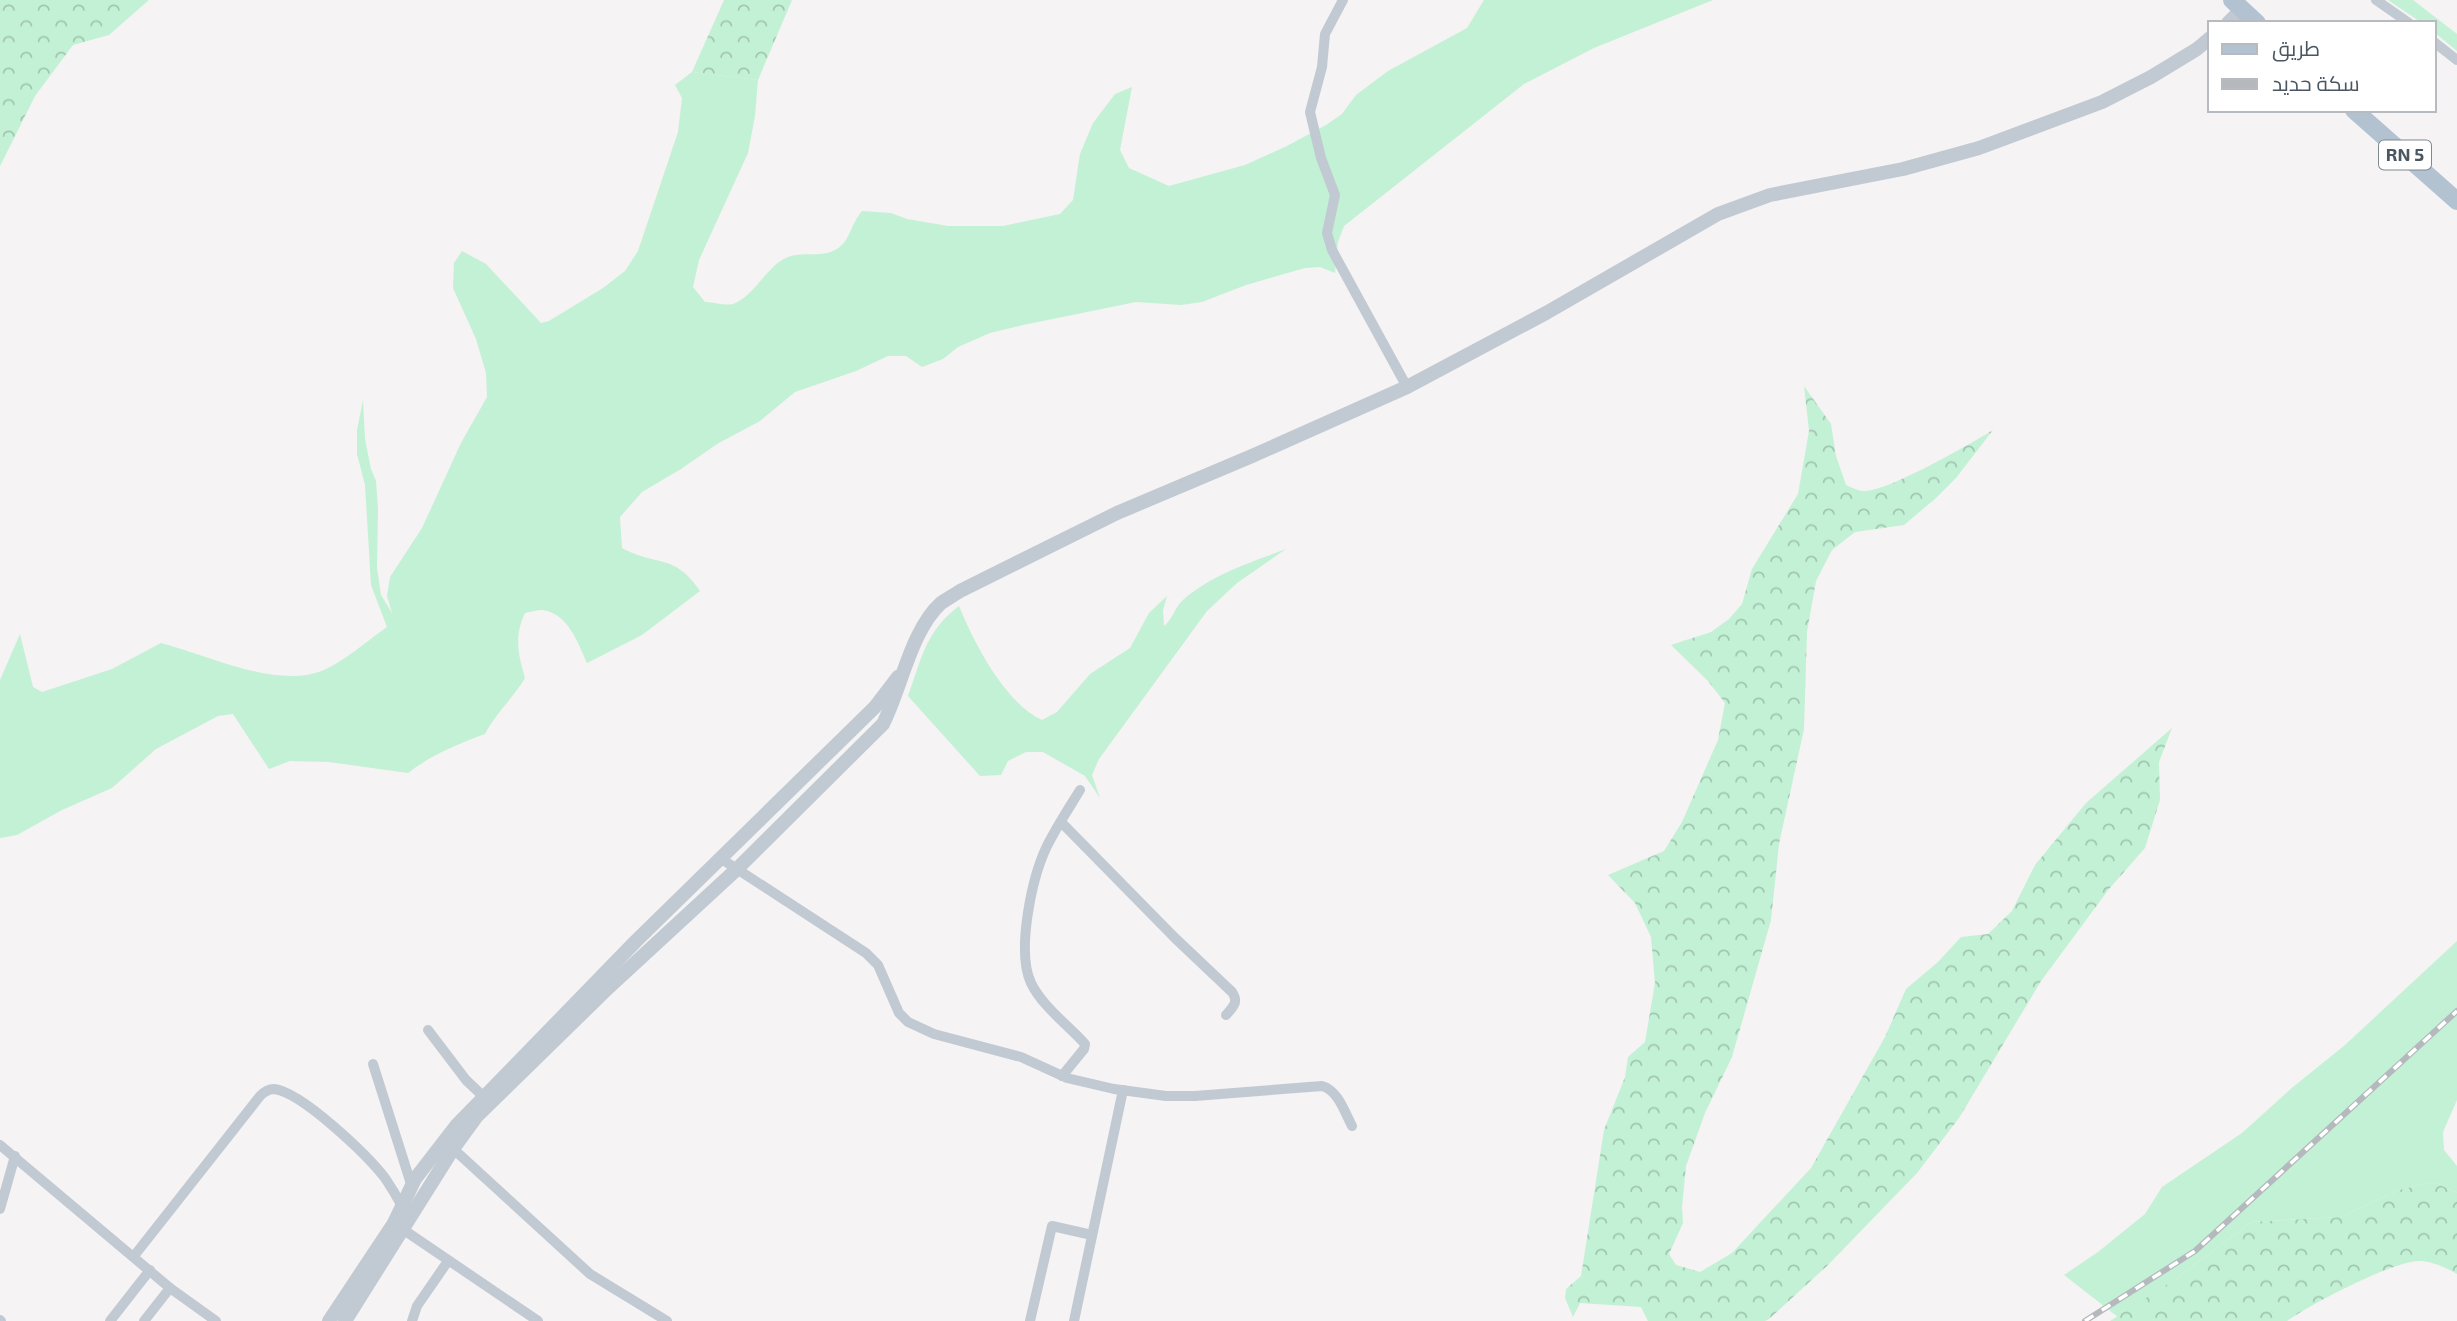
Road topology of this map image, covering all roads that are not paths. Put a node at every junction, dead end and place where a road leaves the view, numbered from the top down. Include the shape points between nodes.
1 (1343, 0) edge
2 (2376, 0) edge
3 (2237, 5) edge
4 (2229, 21) edge
5 (2255, 21) edge
6 (2406, 21) edge
7 (2208, 40) edge
8 (2436, 44) edge
9 (2457, 60) edge
10 (2356, 112) edge
11 (2457, 201) edge
12 (1407, 387) junction
13 (903, 671) junction
14 (1080, 790) dead end
15 (1061, 822) junction
16 (737, 840) junction
17 (753, 854) junction
18 (720, 858) junction
19 (737, 869) junction
20 (1226, 1015) dead end
21 (428, 1030) dead end
22 (373, 1064) dead end
23 (1062, 1076) junction
24 (1123, 1090) junction
25 (484, 1097) junction
26 (1352, 1126) dead end
27 (0, 1145) edge
28 (449, 1145) junction
29 (15, 1156) junction
30 (412, 1187) junction
31 (402, 1206) junction
32 (0, 1209) edge
33 (399, 1227) junction
34 (1092, 1235) junction
35 (134, 1256) junction
36 (448, 1261) junction
37 (150, 1270) junction
38 (170, 1288) junction
39 (533, 1320) edge
40 (110, 1321) edge
41 (144, 1321) edge
42 (216, 1321) edge
43 (329, 1321) edge
44 (345, 1321) edge
45 (412, 1321) edge
46 (667, 1321) edge
47 (1030, 1321) edge
48 (1074, 1321) edge

1 - 12 street via 1325,34 1310,112 1335,195 1327,233
2 - 6 street
3 - 4 street
3 - 5 main road
7 - 12 street via 2114,96 1979,148 1903,169 1770,195 1718,214
8 - 9 street
10 - 11 main road, RN 5
12 - 13 street via 1117,513 960,591 940,604
13 - 16 street via 875,707
13 - 17 street via 883,724
14 - 15 street
15 - 20 street via 1232,992 1236,1004
15 - 23 street via 1036,874 1026,952 1027,973 1036,992 1084,1044
16 - 17 street
16 - 18 street
17 - 19 street
18 - 19 street
18 - 25 street
19 - 23 street via 866,953 878,965 908,1022 934,1034 1021,1057
19 - 28 street
21 - 25 street
22 - 30 street
23 - 24 street
24 - 26 street via 1195,1097 1322,1086 1334,1093
24 - 34 street
25 - 28 street
27 - 29 street
28 - 30 street via 426,1163
28 - 33 street
28 - 46 street via 590,1274
29 - 32 street
29 - 35 street
30 - 31 street
31 - 33 street
31 - 35 street via 369,1159 313,1109 275,1089 266,1090
33 - 36 street
33 - 43 street
33 - 44 street
34 - 47 street via 1052,1226
34 - 48 street
35 - 37 street
36 - 39 street
36 - 45 street
37 - 38 street
37 - 40 street
38 - 41 street
38 - 42 street

